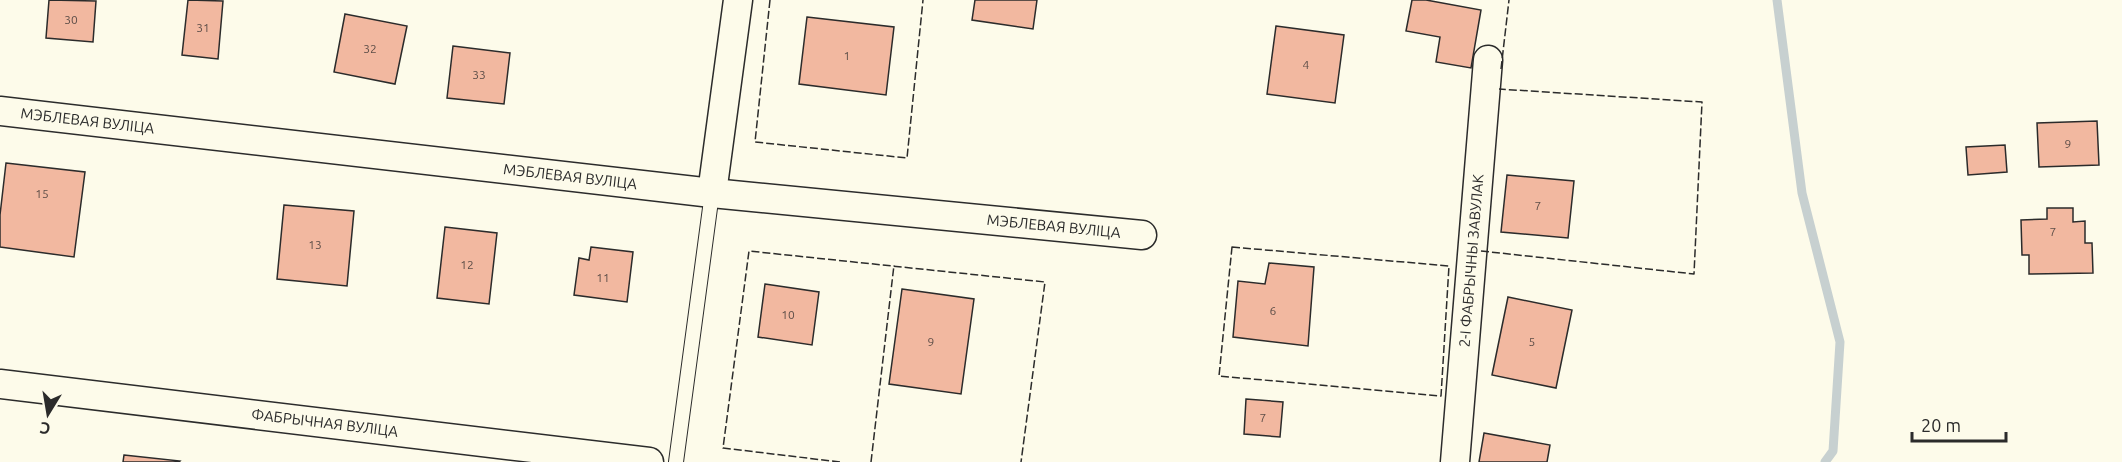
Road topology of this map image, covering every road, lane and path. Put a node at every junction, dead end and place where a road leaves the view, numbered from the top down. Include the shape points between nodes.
1 (738, 0) edge
2 (1488, 60) dead end
3 (0, 111) edge
4 (712, 193) junction
5 (1142, 235) dead end
6 (0, 384) edge
7 (649, 462) edge
8 (676, 462) edge
9 (1455, 462) edge

1 - 4 street
2 - 9 street, 2-І ФАБРЫЧНЫ ЗАВУЛАК
3 - 4 street, МЭБЛЕВАЯ ВУЛІЦА
4 - 5 street, МЭБЛЕВАЯ ВУЛІЦА
4 - 8 lane
6 - 7 street, ФАБРЫЧНАЯ ВУЛІЦА

